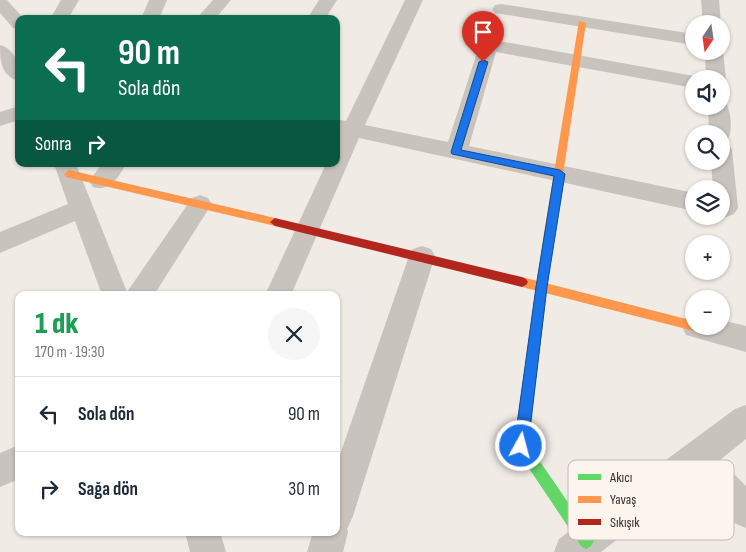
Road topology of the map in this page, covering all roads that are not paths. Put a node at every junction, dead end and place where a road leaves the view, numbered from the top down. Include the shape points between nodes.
1 (70, 0) edge
2 (158, 0) edge
3 (222, 0) edge
4 (328, 0) edge
5 (414, 0) edge
6 (710, 0) edge
7 (0, 2) edge
8 (501, 4) edge
9 (62, 15) edge
10 (152, 15) edge
11 (209, 15) edge
12 (319, 15) edge
13 (711, 15) edge
14 (15, 19) edge
15 (582, 23) junction
16 (685, 39) edge
17 (489, 45) junction
18 (15, 49) edge
19 (0, 50) edge
20 (577, 61) junction
21 (15, 70) edge
22 (685, 80) edge
23 (15, 114) edge
24 (0, 119) edge
25 (344, 128) edge
26 (456, 152) junction
27 (330, 167) edge
28 (67, 169) edge
29 (724, 170) edge
30 (108, 172) edge
31 (560, 174) junction
32 (685, 200) edge
33 (200, 204) junction
34 (82, 208) junction
35 (731, 210) edge
36 (308, 230) junction
37 (0, 243) edge
38 (422, 256) junction
39 (541, 287) junction
40 (113, 291) edge
41 (142, 291) edge
42 (280, 291) edge
43 (685, 323) edge
44 (730, 335) edge
45 (746, 339) edge
46 (746, 420) edge
47 (696, 458) joint
48 (693, 460) edge
49 (15, 463) edge
50 (0, 470) edge
51 (734, 498) edge
52 (340, 504) edge
53 (746, 511) edge
54 (568, 528) edge
55 (203, 536) edge
56 (330, 536) edge
57 (208, 552) edge
58 (325, 552) edge

1 - 9 street
2 - 10 street
3 - 11 street
4 - 12 street
5 - 25 street
6 - 13 street
7 - 14 street
8 - 15 street
8 - 17 street
15 - 16 street
15 - 20 street
17 - 20 street
17 - 26 street
18 - 19 street
19 - 21 street
20 - 22 street
20 - 31 street
23 - 24 street
25 - 26 street
26 - 31 street
27 - 36 street
28 - 30 street
28 - 34 street
29 - 35 street
30 - 33 street
31 - 32 street
31 - 39 street
33 - 36 street
33 - 41 street
34 - 37 street
34 - 40 street
36 - 38 street
36 - 42 street
38 - 39 street
38 - 52 street
39 - 43 street
39 - 54 street via 521,446
44 - 45 street
46 - 47 street
47 - 48 street
49 - 50 street
51 - 53 street
55 - 57 street
56 - 58 street

